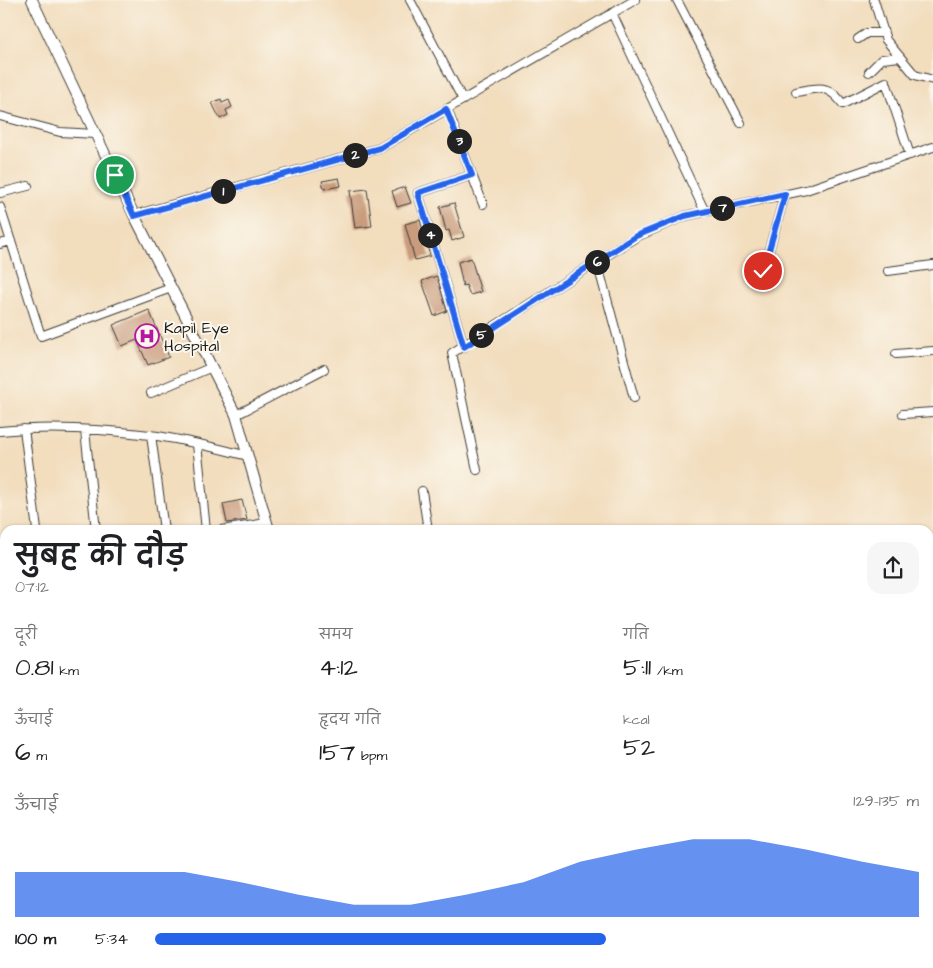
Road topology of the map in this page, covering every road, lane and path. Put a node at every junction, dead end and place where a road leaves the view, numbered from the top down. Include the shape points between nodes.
1 (32, 0) edge
2 (410, 0) edge
3 (635, 0) edge
4 (678, 0) edge
5 (874, 0) edge
6 (612, 13) junction
7 (884, 33) junction
8 (858, 39) dead end
9 (900, 57) junction
10 (869, 72) dead end
11 (933, 80) edge
12 (796, 92) dead end
13 (463, 100) junction
14 (446, 109) junction
15 (0, 116) edge
16 (741, 122) dead end
17 (95, 134) junction
18 (933, 147) edge
19 (910, 155) junction
20 (472, 175) junction
21 (28, 186) dead end
22 (0, 193) edge
23 (785, 194) junction
24 (483, 204) dead end
25 (0, 207) edge
26 (706, 212) junction
27 (134, 216) junction
28 (11, 241) junction
29 (0, 244) edge
30 (597, 262) junction
31 (933, 264) edge
32 (763, 271) dead end
33 (888, 271) dead end
34 (171, 288) junction
35 (464, 347) junction
36 (933, 351) edge
37 (896, 354) dead end
38 (212, 367) junction
39 (324, 369) dead end
40 (151, 393) dead end
41 (634, 398) dead end
42 (933, 412) edge
43 (236, 414) junction
44 (902, 414) dead end
45 (24, 429) junction
46 (0, 431) edge
47 (85, 431) junction
48 (151, 435) junction
49 (197, 444) junction
50 (248, 456) junction
51 (477, 470) dead end
52 (422, 492) dead end
53 (36, 525) edge
54 (95, 525) edge
55 (163, 525) edge
56 (205, 525) edge
57 (268, 525) edge
58 (427, 525) edge

1 - 17 street
2 - 13 street
3 - 6 street
4 - 16 street
5 - 7 street
6 - 13 street
6 - 26 street
7 - 8 street via 866,33
7 - 9 street
9 - 10 street via 882,59
9 - 11 street via 915,75
12 - 19 street via 822,87 835,94 843,104 886,82
13 - 14 street
14 - 20 street
14 - 27 street via 380,148
15 - 17 street via 60,132
17 - 27 street
18 - 19 street
19 - 23 street
20 - 24 street
20 - 35 street via 418,193
21 - 22 street
23 - 26 street
23 - 32 street
25 - 28 street
26 - 30 street via 685,216 636,236
27 - 34 street
28 - 29 street
28 - 34 street via 42,336
30 - 35 street
30 - 41 street
31 - 33 street
34 - 38 street
35 - 51 street via 452,353
36 - 37 street
38 - 40 street
38 - 43 street
39 - 43 street
42 - 44 street
43 - 50 street
45 - 46 street
45 - 47 street
45 - 53 street
47 - 48 street
47 - 54 street
48 - 49 street
48 - 55 street
49 - 50 street
49 - 56 street
50 - 57 street
52 - 58 street

